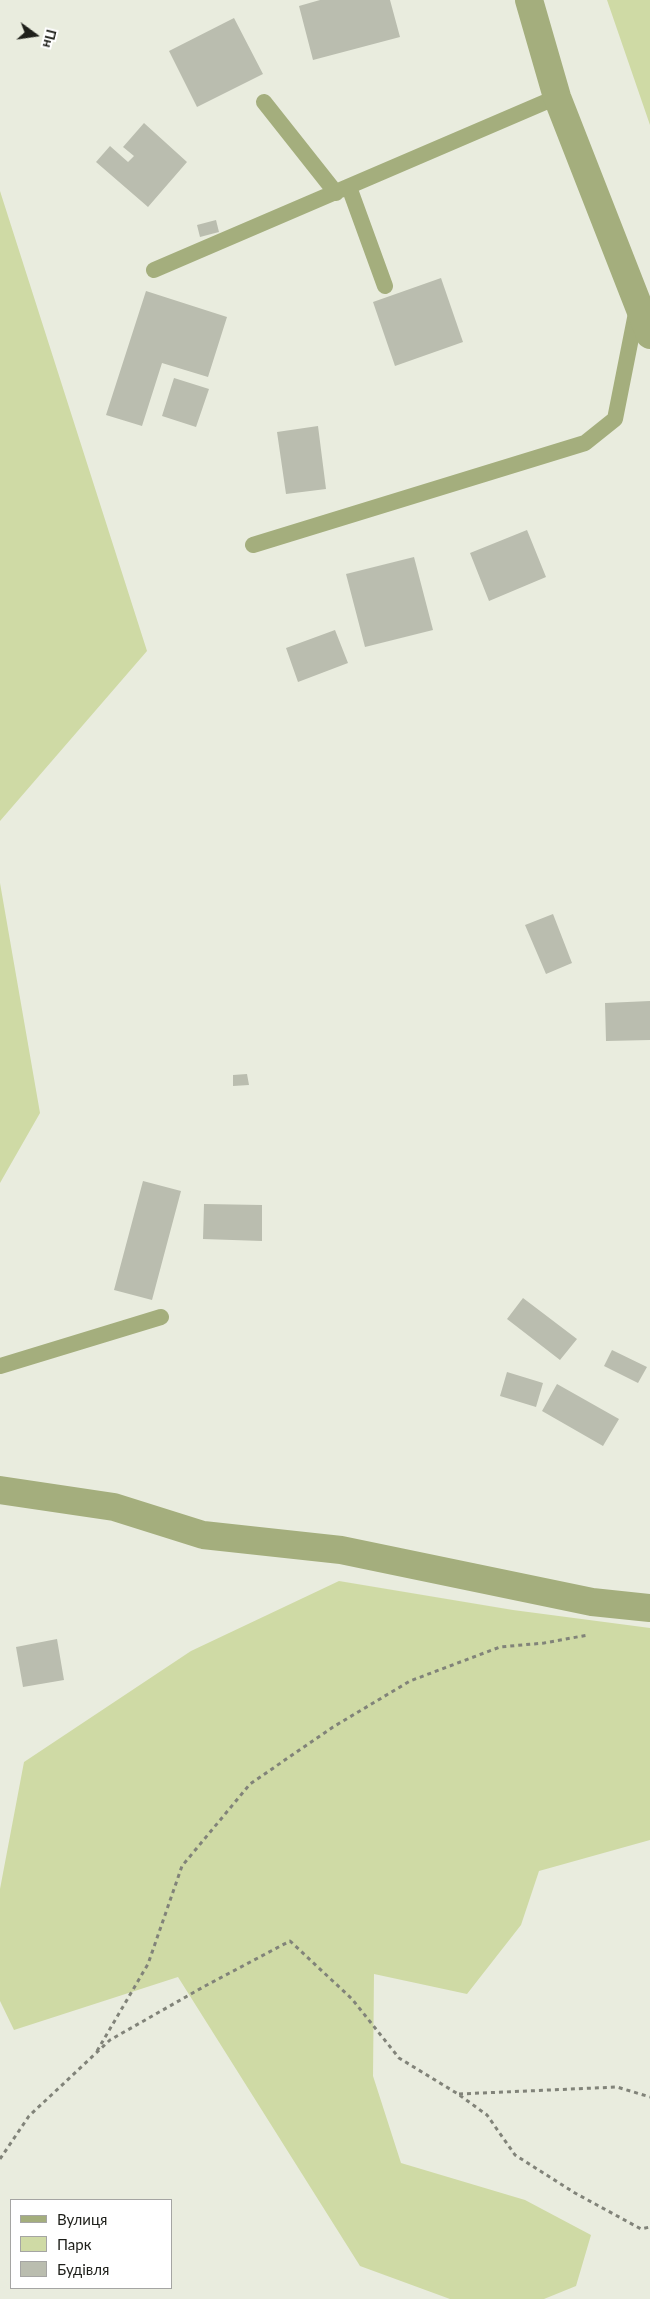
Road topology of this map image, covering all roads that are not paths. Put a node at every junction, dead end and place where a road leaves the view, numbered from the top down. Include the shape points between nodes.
1 (529, 0) edge
2 (556, 97) junction
3 (264, 102) dead end
4 (343, 190) junction
5 (154, 270) dead end
6 (385, 286) dead end
7 (638, 304) junction
8 (650, 335) edge
9 (253, 544) dead end
10 (161, 1317) dead end
11 (0, 1366) edge
12 (0, 1490) edge
13 (650, 1608) edge

1 - 2 street
2 - 4 lane
2 - 7 street
3 - 4 lane
4 - 5 lane
4 - 6 lane
7 - 8 street
7 - 9 lane via 615,419 585,443
10 - 11 lane
12 - 13 street via 114,1507 203,1535 341,1550 592,1602

